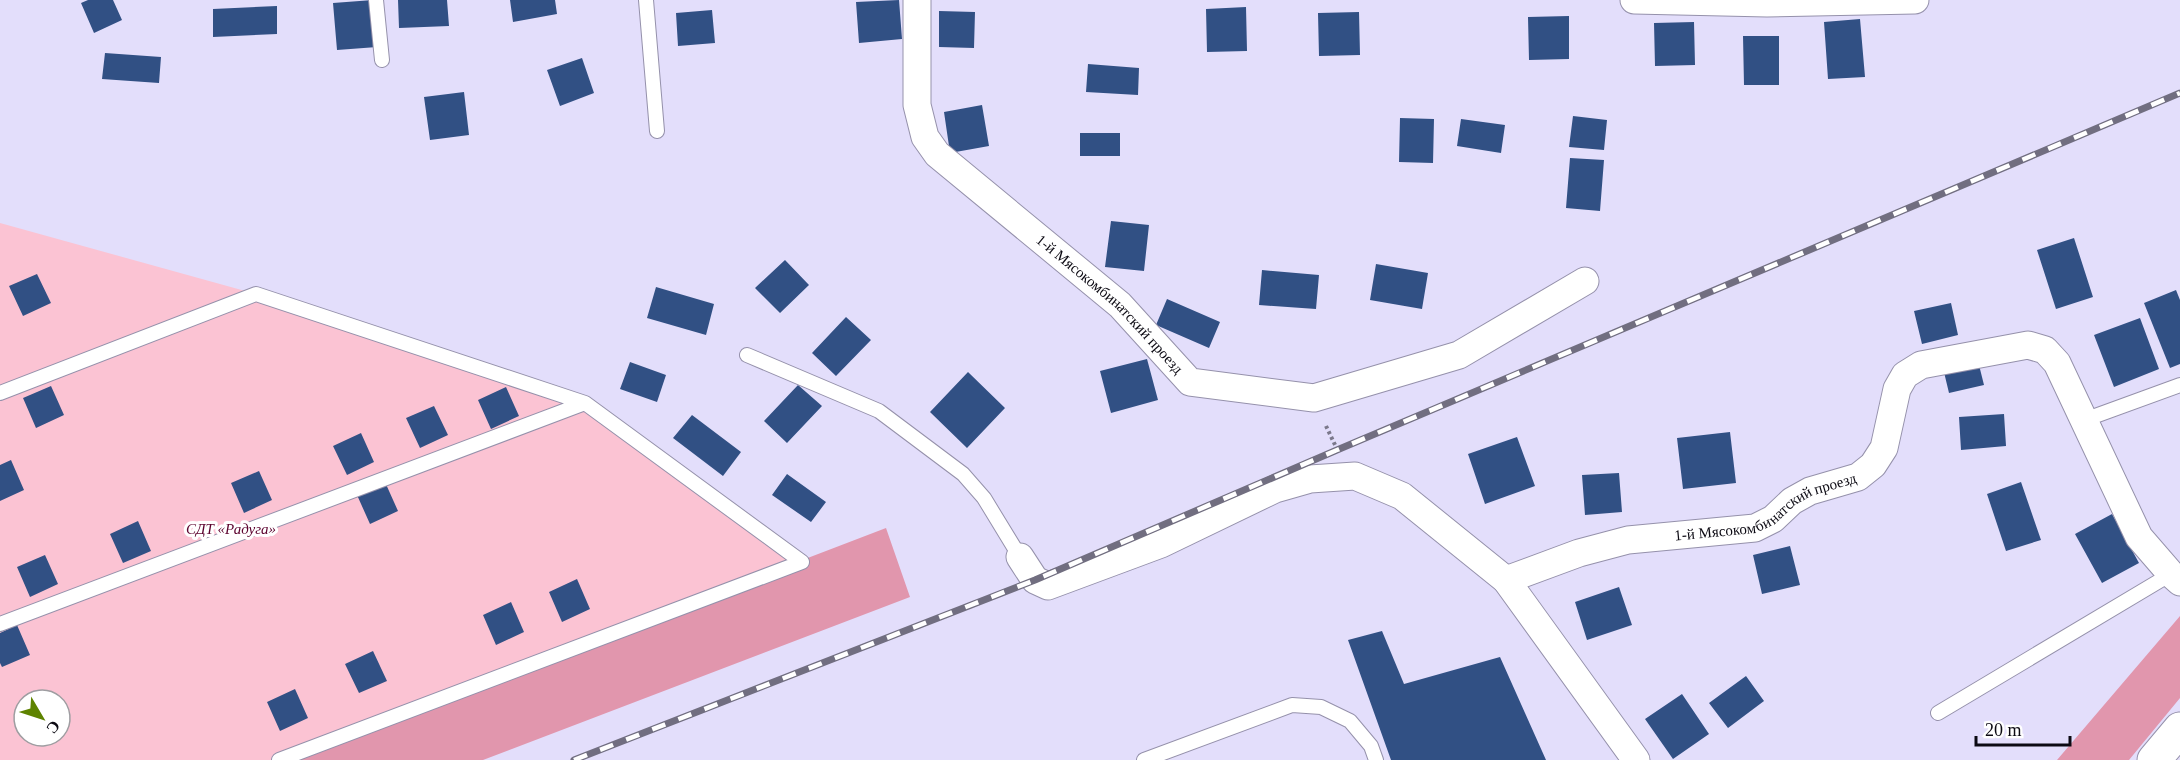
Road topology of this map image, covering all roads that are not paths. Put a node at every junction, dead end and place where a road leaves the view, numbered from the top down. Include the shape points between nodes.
1 (376, 0) edge
2 (646, 0) edge
3 (917, 0) edge
4 (1634, 0) edge
5 (1915, 0) edge
6 (382, 60) dead end
7 (657, 131) dead end
8 (1585, 281) dead end
9 (747, 354) dead end
10 (2180, 385) edge
11 (0, 393) edge
12 (585, 403) junction
13 (2084, 420) junction
14 (1020, 557) joint
15 (2175, 578) edge
16 (1506, 580) junction
17 (0, 624) edge
18 (1938, 713) dead end
19 (2180, 729) edge
20 (279, 760) edge
21 (1144, 760) edge
22 (1376, 760) edge
23 (1636, 760) edge
24 (2154, 760) edge

1 - 6 lane
2 - 7 lane
3 - 8 street, 1-й Мясокомбинатский проезд via 917,105 925,136 937,154 1120,305 1190,382 1314,398 1459,355
4 - 5 street
9 - 14 lane via 879,411 963,474 984,498
10 - 13 lane
11 - 12 lane via 256,294
12 - 17 lane
12 - 20 lane via 802,562
13 - 15 street, 1-й Мясокомбинатский проезд via 2139,537
13 - 16 street, 1-й Мясокомбинатский проезд via 2057,363 2045,350 2028,345 1921,365 1905,375 1897,389 1884,448 1873,465 1858,477 1810,490 1755,528 1628,540
14 - 16 street via 1035,580 1048,586 1161,544 1275,489 1310,479 1355,476 1402,496
15 - 18 lane
16 - 23 street
19 - 24 street
21 - 22 lane via 1292,705 1321,707 1350,721 1371,746

